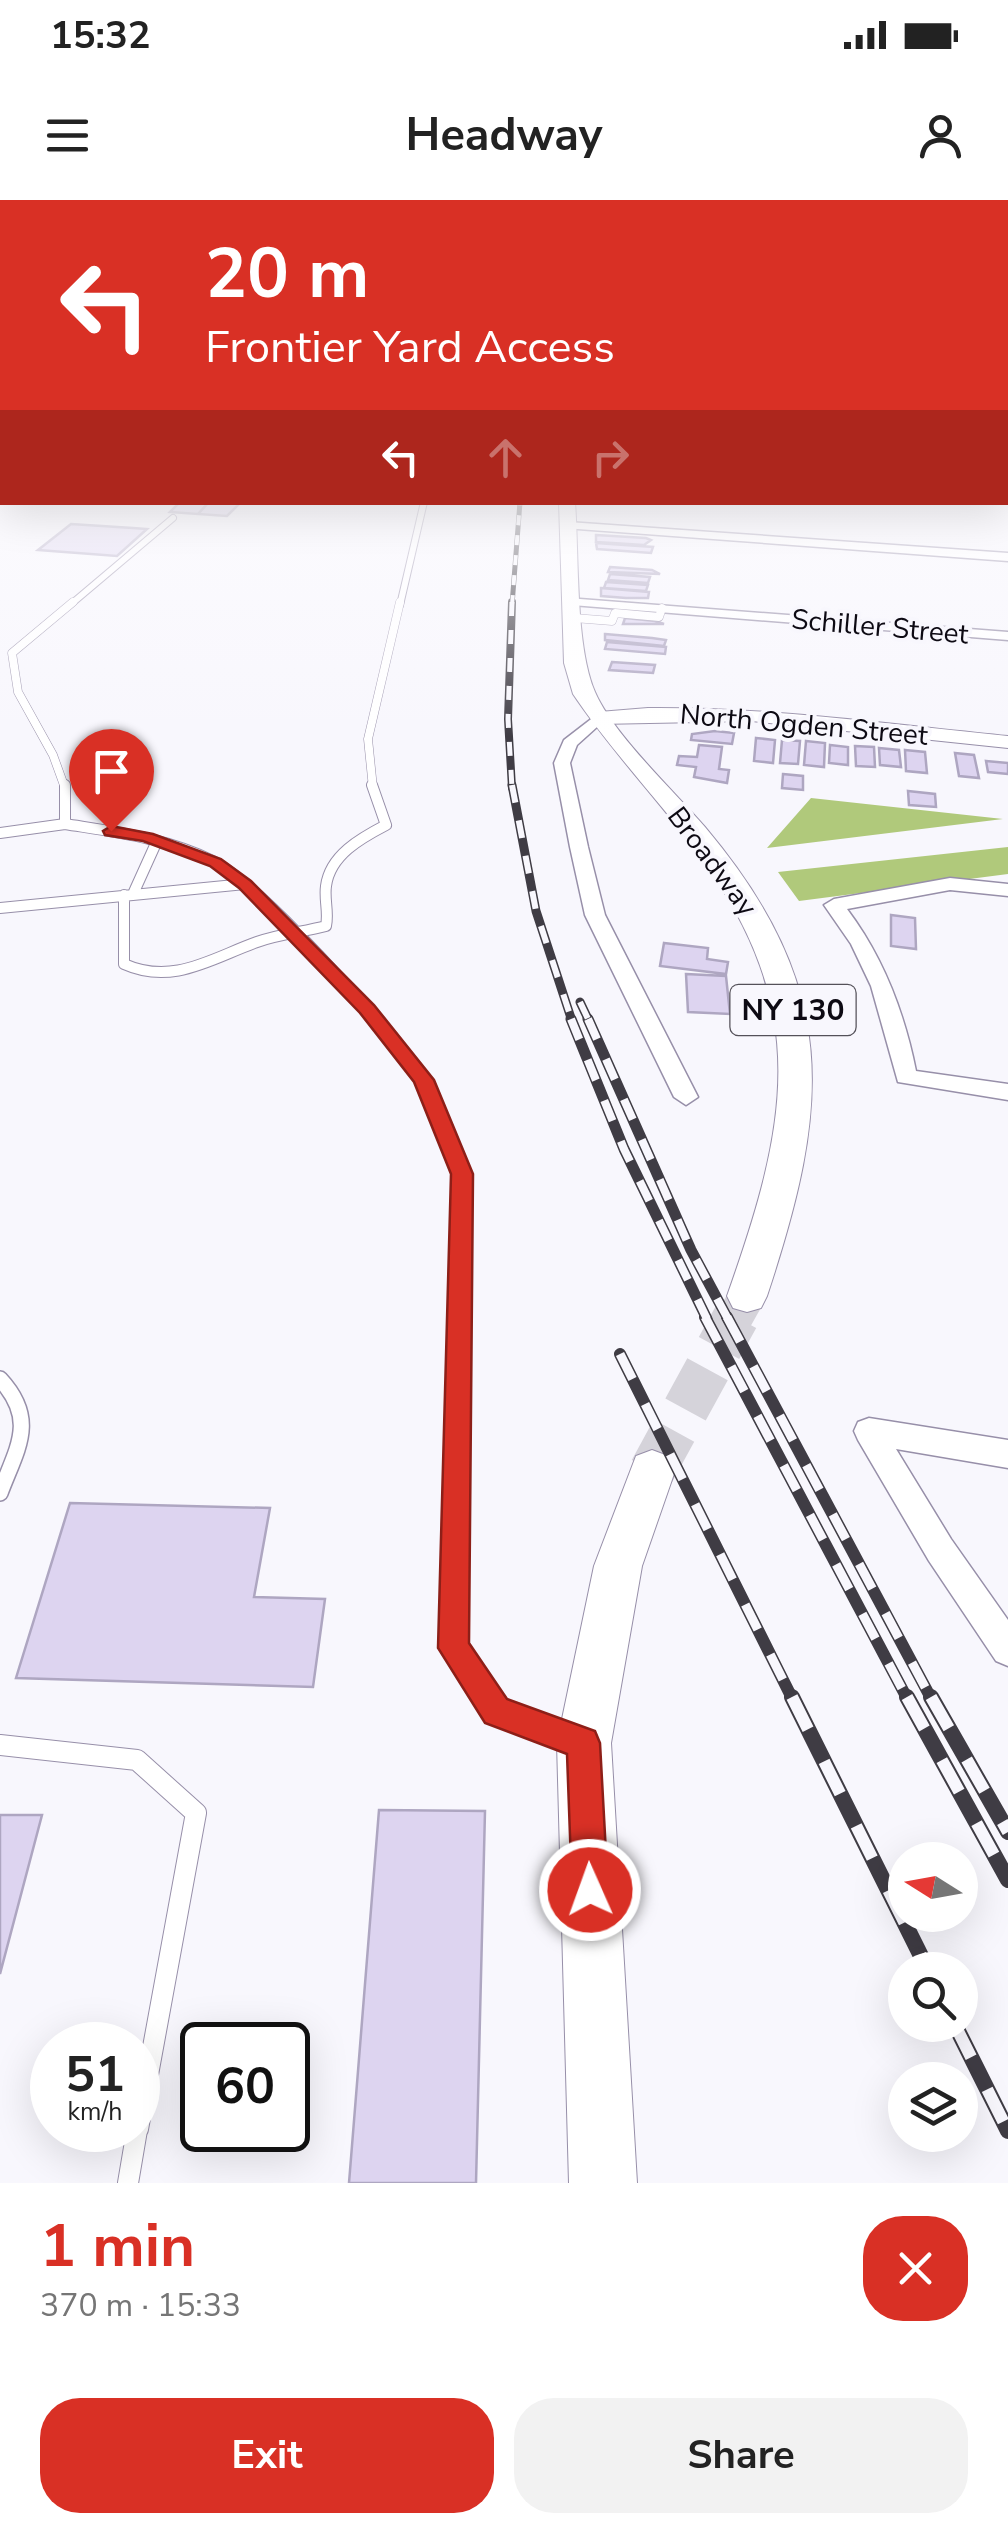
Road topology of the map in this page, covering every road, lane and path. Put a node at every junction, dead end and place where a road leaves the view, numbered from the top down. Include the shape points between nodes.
1 (132, 553) edge
2 (412, 553) edge
3 (570, 553) edge
4 (933, 553) edge
5 (1008, 558) edge
6 (573, 610) junction
7 (1008, 636) edge
8 (600, 718) junction
9 (1008, 742) edge
10 (65, 824) junction
11 (0, 833) edge
12 (156, 841) junction
13 (245, 884) junction
14 (1008, 890) edge
15 (128, 894) junction
16 (0, 908) edge
17 (295, 936) junction
18 (1008, 1092) edge
19 (686, 1097) dead end
20 (748, 1296) tunnel mouth
21 (0, 1379) edge
22 (1008, 1454) edge
23 (652, 1471) tunnel mouth
24 (0, 1493) edge
25 (1008, 1649) edge
26 (584, 1743) junction
27 (0, 1745) edge
28 (157, 2022) edge
29 (133, 2152) edge
30 (128, 2183) edge
31 (603, 2183) edge

1 - 10 lane via 12,652 18,691 69,790
2 - 17 lane via 368,740 370,780 386,825 333,864 325,889 326,926
3 - 6 main road, Broadway / NY 130
4 - 5 street
6 - 7 street, Schiller Street via 662,608
6 - 8 main road, Broadway / NY 130 via 575,663
8 - 9 street, North Ogden Street via 706,714
8 - 19 street via 570,743 562,763 595,915
8 - 20 main road, Broadway / NY 130 via 748,900 780,964 797,1024 798,1104 782,1201
10 - 11 lane
10 - 12 lane
12 - 13 lane via 216,862
12 - 15 lane
13 - 15 lane
13 - 17 lane
14 - 18 street via 950,884 834,905 885,990 906,1076
15 - 16 lane
15 - 17 lane via 124,964 138,973 170,974 262,940
17 - 26 lane via 424,1080 462,1174 453,1648 496,1712
21 - 24 lane via 20,1397 26,1417
22 - 25 street via 869,1431
23 - 26 main road via 618,1566
26 - 31 main road
27 - 28 lane via 137,1760 196,1813
29 - 30 lane

